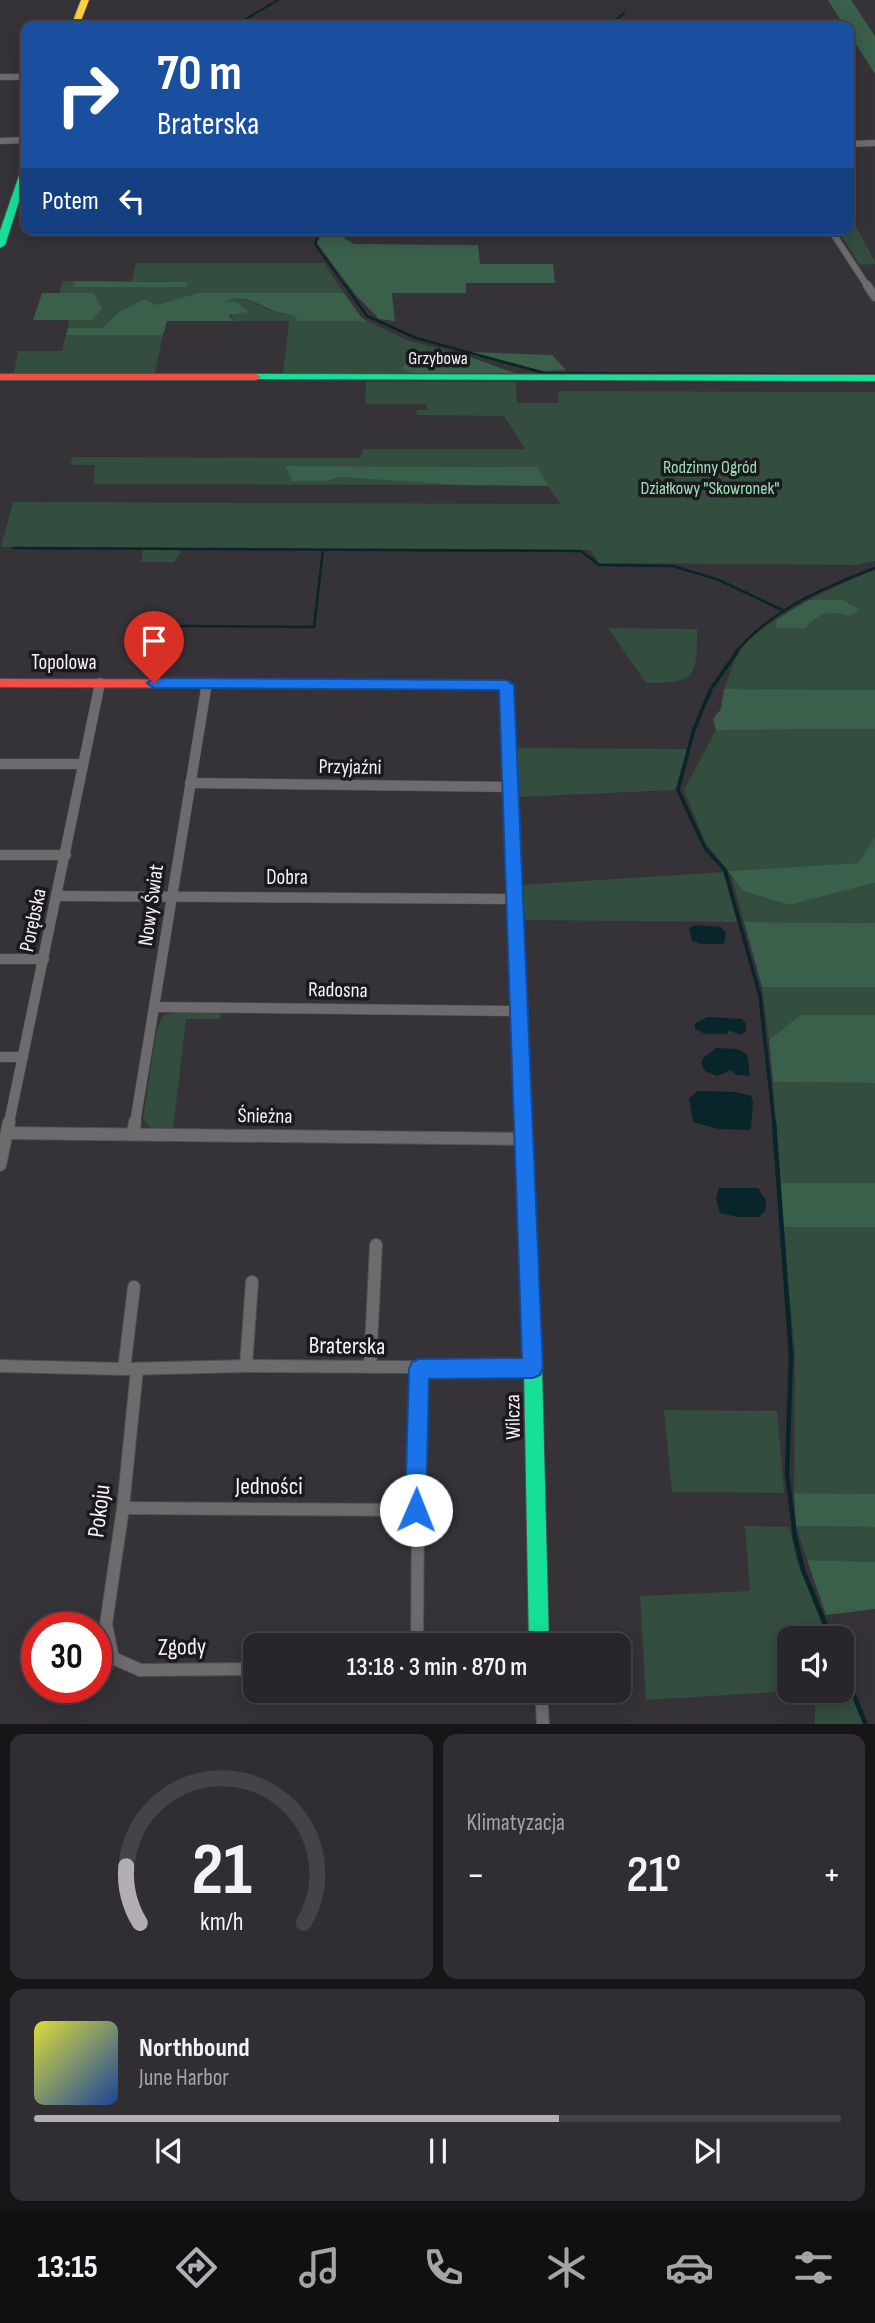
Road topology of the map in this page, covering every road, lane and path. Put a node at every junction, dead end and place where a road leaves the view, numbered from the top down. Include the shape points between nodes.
1 (85, 0) edge
2 (77, 21) edge
3 (0, 77) edge
4 (21, 77) edge
5 (21, 140) edge
6 (0, 141) edge
7 (875, 143) edge
8 (854, 144) edge
9 (21, 182) edge
10 (834, 235) edge
11 (0, 245) edge
12 (875, 297) edge
13 (0, 377) edge
14 (875, 378) edge
15 (0, 682) edge
16 (100, 683) junction
17 (207, 683) junction
18 (506, 685) joint
19 (0, 764) edge
20 (83, 764) junction
21 (190, 783) junction
22 (510, 787) junction
23 (0, 855) edge
24 (66, 855) junction
25 (58, 896) junction
26 (171, 896) junction
27 (515, 898) junction
28 (0, 959) edge
29 (44, 959) junction
30 (156, 1007) junction
31 (520, 1012) junction
32 (0, 1057) edge
33 (23, 1057) junction
34 (8, 1133) junction
35 (133, 1134) junction
36 (522, 1139) junction
37 (0, 1165) edge
38 (376, 1245) dead end
39 (252, 1282) dead end
40 (134, 1287) dead end
41 (0, 1366) edge
42 (246, 1366) junction
43 (370, 1367) junction
44 (533, 1368) junction
45 (130, 1369) junction
46 (419, 1369) junction
47 (123, 1508) junction
48 (416, 1510) junction
49 (417, 1633) edge
50 (539, 1633) edge
51 (113, 1658) joint
52 (243, 1669) edge
53 (541, 1703) edge
54 (542, 1724) edge

1 - 2 street
3 - 4 street
5 - 6 street
7 - 8 street
9 - 11 street
10 - 12 street
13 - 14 street, Grzybowa
15 - 16 street, Topolowa
16 - 17 street, Topolowa
16 - 20 street, Porębska
17 - 18 street, Topolowa
17 - 21 street, Nowy Świat
18 - 22 street, Wilcza
19 - 20 street
20 - 24 street, Porębska
21 - 22 street, Przyjaźni
21 - 26 street, Nowy Świat
22 - 27 street, Wilcza
23 - 24 street
24 - 25 street, Porębska
25 - 26 street, Dobra
25 - 29 street, Porębska
26 - 27 street, Dobra
26 - 30 street, Nowy Świat
27 - 31 street, Wilcza
28 - 29 street
29 - 33 street, Porębska
30 - 31 street, Radosna
30 - 35 street, Nowy Świat
31 - 36 street, Wilcza
32 - 33 street
33 - 34 street, Porębska
34 - 35 street, Śnieżna
34 - 37 street, Porębska
35 - 36 street, Śnieżna
36 - 44 street, Wilcza
38 - 43 street
39 - 42 street
40 - 45 street, Pokoju
41 - 45 street, Braterska
42 - 43 street, Braterska
42 - 45 street, Braterska
43 - 46 street, Braterska
44 - 46 street, Braterska
44 - 50 street, Wilcza
45 - 47 street, Pokoju
46 - 48 street
47 - 48 street, Jedności
47 - 51 street, Pokoju via 106,1624
48 - 49 street
51 - 52 street, Zgody via 140,1670
53 - 54 street

